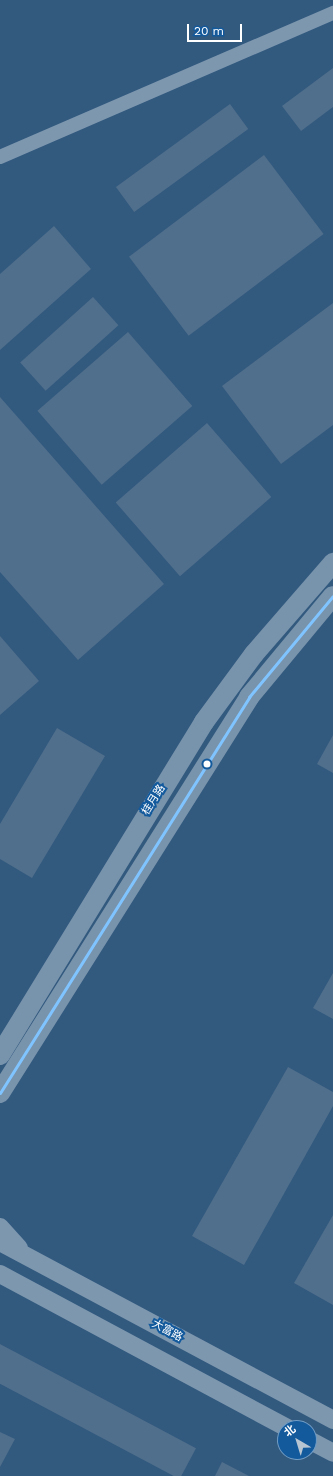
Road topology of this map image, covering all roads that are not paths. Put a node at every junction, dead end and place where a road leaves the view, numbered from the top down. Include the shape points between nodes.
1 (333, 13) edge
2 (0, 157) edge
3 (333, 563) edge
4 (333, 596) edge
5 (0, 1055) edge
6 (0, 1092) edge
7 (0, 1227) edge
8 (0, 1242) edge
9 (31, 1259) junction
10 (0, 1274) edge
11 (77, 1284) junction
12 (64, 1308) junction
13 (333, 1420) edge
14 (277, 1423) edge
15 (317, 1444) edge
16 (333, 1452) edge

1 - 2 street
3 - 5 main road, 桂月路 via 254,654 204,722
4 - 6 main road via 249,697
7 - 9 street
8 - 9 street, 大富路
9 - 11 street, 大富路
10 - 12 street
11 - 12 street
11 - 13 street, 大富路
12 - 14 street
15 - 16 street

